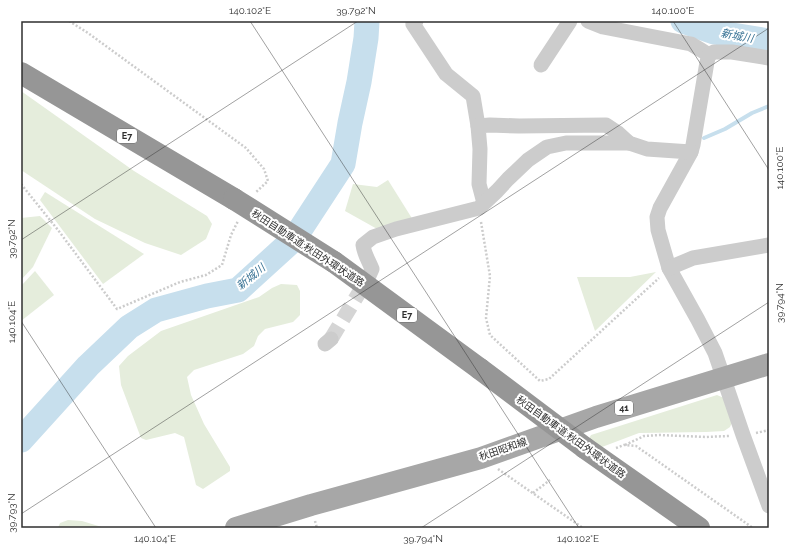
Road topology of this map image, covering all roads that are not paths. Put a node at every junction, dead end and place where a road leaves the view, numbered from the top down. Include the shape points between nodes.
1 (416, 21) edge
2 (570, 21) edge
3 (588, 21) edge
4 (709, 55) junction
5 (769, 58) edge
6 (541, 65) dead end
7 (21, 73) edge
8 (478, 126) junction
9 (628, 143) junction
10 (691, 152) junction
11 (481, 205) junction
12 (769, 245) edge
13 (669, 268) junction
14 (368, 278) tunnel mouth
15 (769, 364) edge
16 (724, 378) junction
17 (769, 506) edge
18 (236, 528) edge
19 (698, 528) edge

1 - 8 street via 413,24 446,74 473,96
2 - 6 street
3 - 4 street via 604,27 691,44
4 - 5 street via 714,52 732,52
4 - 10 street
7 - 19 highway, 秋田自動車道;秋田外環状道路 / E7, bridge via 234,199 334,262 585,448
8 - 9 street via 606,125
8 - 11 street
9 - 10 street via 648,149
9 - 11 street via 566,143 547,147 528,160
10 - 13 street via 657,217 658,230
11 - 14 street via 396,228 373,237 363,246 372,269
12 - 13 street via 693,258
13 - 16 street via 715,353
15 - 16 main road, 秋田昭和線 / 41
16 - 17 street
16 - 18 main road, 秋田昭和線 / 41 via 596,417 480,458

